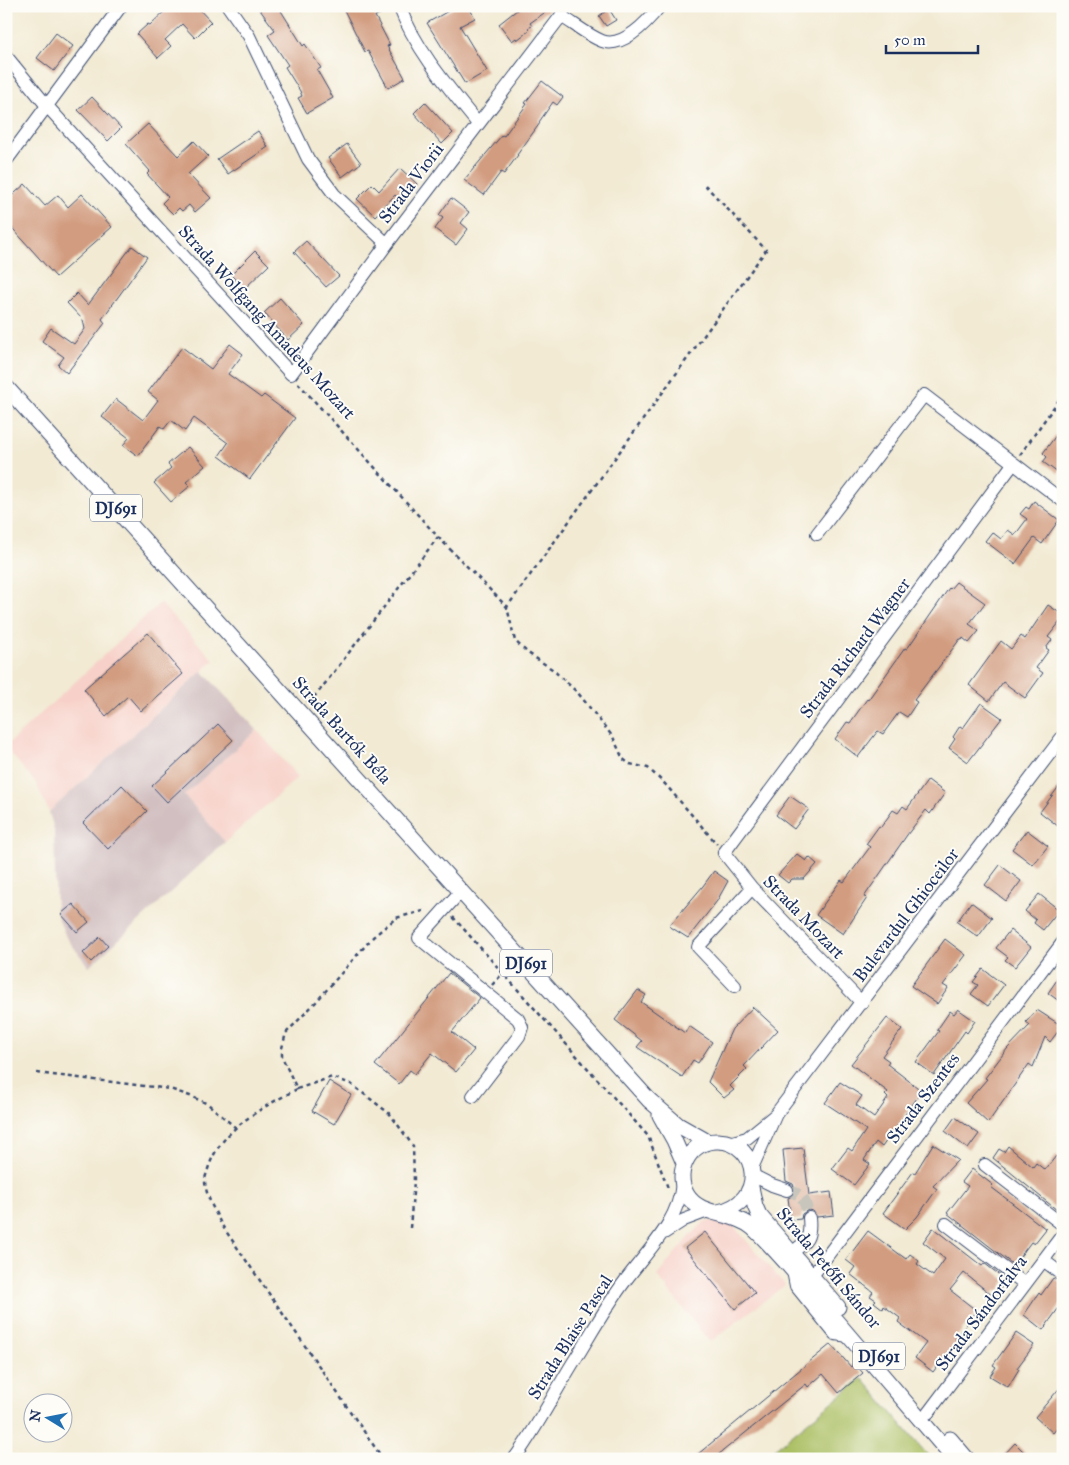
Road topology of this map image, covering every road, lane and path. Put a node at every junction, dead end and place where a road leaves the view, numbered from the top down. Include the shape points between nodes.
1 (121, 6) edge
2 (228, 6) edge
3 (399, 6) edge
4 (660, 6) edge
5 (563, 11) edge
6 (6, 56) edge
7 (47, 106) junction
8 (478, 124) junction
9 (6, 161) edge
10 (705, 185) dead end
11 (387, 244) junction
12 (291, 374) junction
13 (6, 387) edge
14 (1063, 394) edge
15 (1013, 464) junction
16 (1063, 501) edge
17 (817, 534) dead end
18 (438, 537) junction
19 (507, 606) junction
20 (298, 710) junction
21 (1063, 736) edge
22 (724, 853) junction
23 (752, 888) junction
24 (461, 891) junction
25 (445, 908) junction
26 (1063, 942) edge
27 (735, 986) dead end
28 (862, 1003) junction
29 (37, 1073) dead end
30 (297, 1089) junction
31 (473, 1096) dead end
32 (649, 1100) junction
33 (776, 1114) junction
34 (236, 1128) junction
35 (708, 1142) junction
36 (729, 1143) junction
37 (684, 1163) junction
38 (985, 1165) dead end
39 (752, 1177) junction
40 (676, 1187) junction
41 (787, 1190) tunnel mouth
42 (713, 1212) junction
43 (809, 1218) tunnel mouth
44 (946, 1224) dead end
45 (1063, 1225) edge
46 (410, 1228) dead end
47 (1063, 1234) edge
48 (660, 1236) junction
49 (791, 1253) junction
50 (1043, 1260) junction
51 (1063, 1275) edge
52 (812, 1276) junction
53 (1025, 1284) junction
54 (928, 1413) junction
55 (383, 1459) edge
56 (514, 1459) edge
57 (954, 1459) edge
58 (967, 1459) edge

1 - 7 street
2 - 11 street via 249,36 308,158 334,194
3 - 8 street via 436,71
4 - 5 street via 634,32 612,42 602,41
5 - 8 street, Strada Viorii
6 - 7 street, Strada Wolfgang Amadeus Mozart
7 - 9 street
7 - 12 street, Strada Wolfgang Amadeus Mozart
8 - 11 street, Strada Viorii
10 - 19 path via 766,250
11 - 12 street, Strada Viorii
12 - 18 path, Strada Wolfgang Amadeus Mozart
13 - 20 main road, Strada Bartók Béla / DJ691
14 - 15 path
15 - 16 street
15 - 17 street via 924,395
15 - 22 street, Strada Richard Wagner
18 - 19 path, Strada Wolfgang Amadeus Mozart
18 - 20 path via 317,694
19 - 22 path via 515,641 578,693 613,737 623,759 648,768
20 - 24 main road, Strada Bartók Béla / DJ691
21 - 28 street, Bulevardul Ghioceilor
22 - 23 street, Strada Mozart
23 - 27 street via 698,947
23 - 28 street, Strada Mozart
24 - 25 street
24 - 32 main road, Strada Bartók Béla / DJ691
25 - 30 path via 396,918 373,937 286,1034 282,1057
25 - 31 street via 419,938 518,1019 522,1026 519,1036
25 - 40 path via 648,1136
26 - 52 street, Strada Szentes
28 - 33 street, Bulevardul Ghioceilor
29 - 34 path via 170,1089 208,1104
30 - 34 path
30 - 46 path via 332,1077 351,1084 390,1114 413,1146 415,1168
32 - 35 main road, Strada Bartók Béla / DJ691 via 673,1122
32 - 37 main road, Strada Bartók Béla / DJ691
33 - 36 street, Bulevardul Ghioceilor via 747,1138
33 - 39 street, Bulevardul Ghioceilor
34 - 55 path via 219,1145 205,1180 220,1224
35 - 36 main road, DJ691
35 - 37 main road via 694,1150
36 - 39 main road, DJ691 via 747,1158
37 - 40 main road, DJ691
38 - 45 street
39 - 41 street
39 - 42 main road via 746,1197 738,1205
39 - 49 main road, Strada Petőfi Sándor / DJ691 via 752,1196 759,1215
40 - 42 main road, DJ691 via 696,1205
40 - 48 street, Strada Blaise Pascal via 681,1196
42 - 48 street, Strada Blaise Pascal via 684,1220
42 - 57 main road, Strada Petőfi Sándor / DJ691 via 750,1225
43 - 49 street via 810,1233 806,1241
44 - 53 street
47 - 50 street, Strada Sándorfalva
48 - 56 street, Strada Blaise Pascal via 624,1282
49 - 52 main road, Strada Petőfi Sándor / DJ691
50 - 51 street
50 - 53 street, Strada Sándorfalva
52 - 54 main road, Strada Petőfi Sándor / DJ691
53 - 54 street, Strada Sándorfalva
54 - 58 main road, Strada Petőfi Sándor / DJ691

